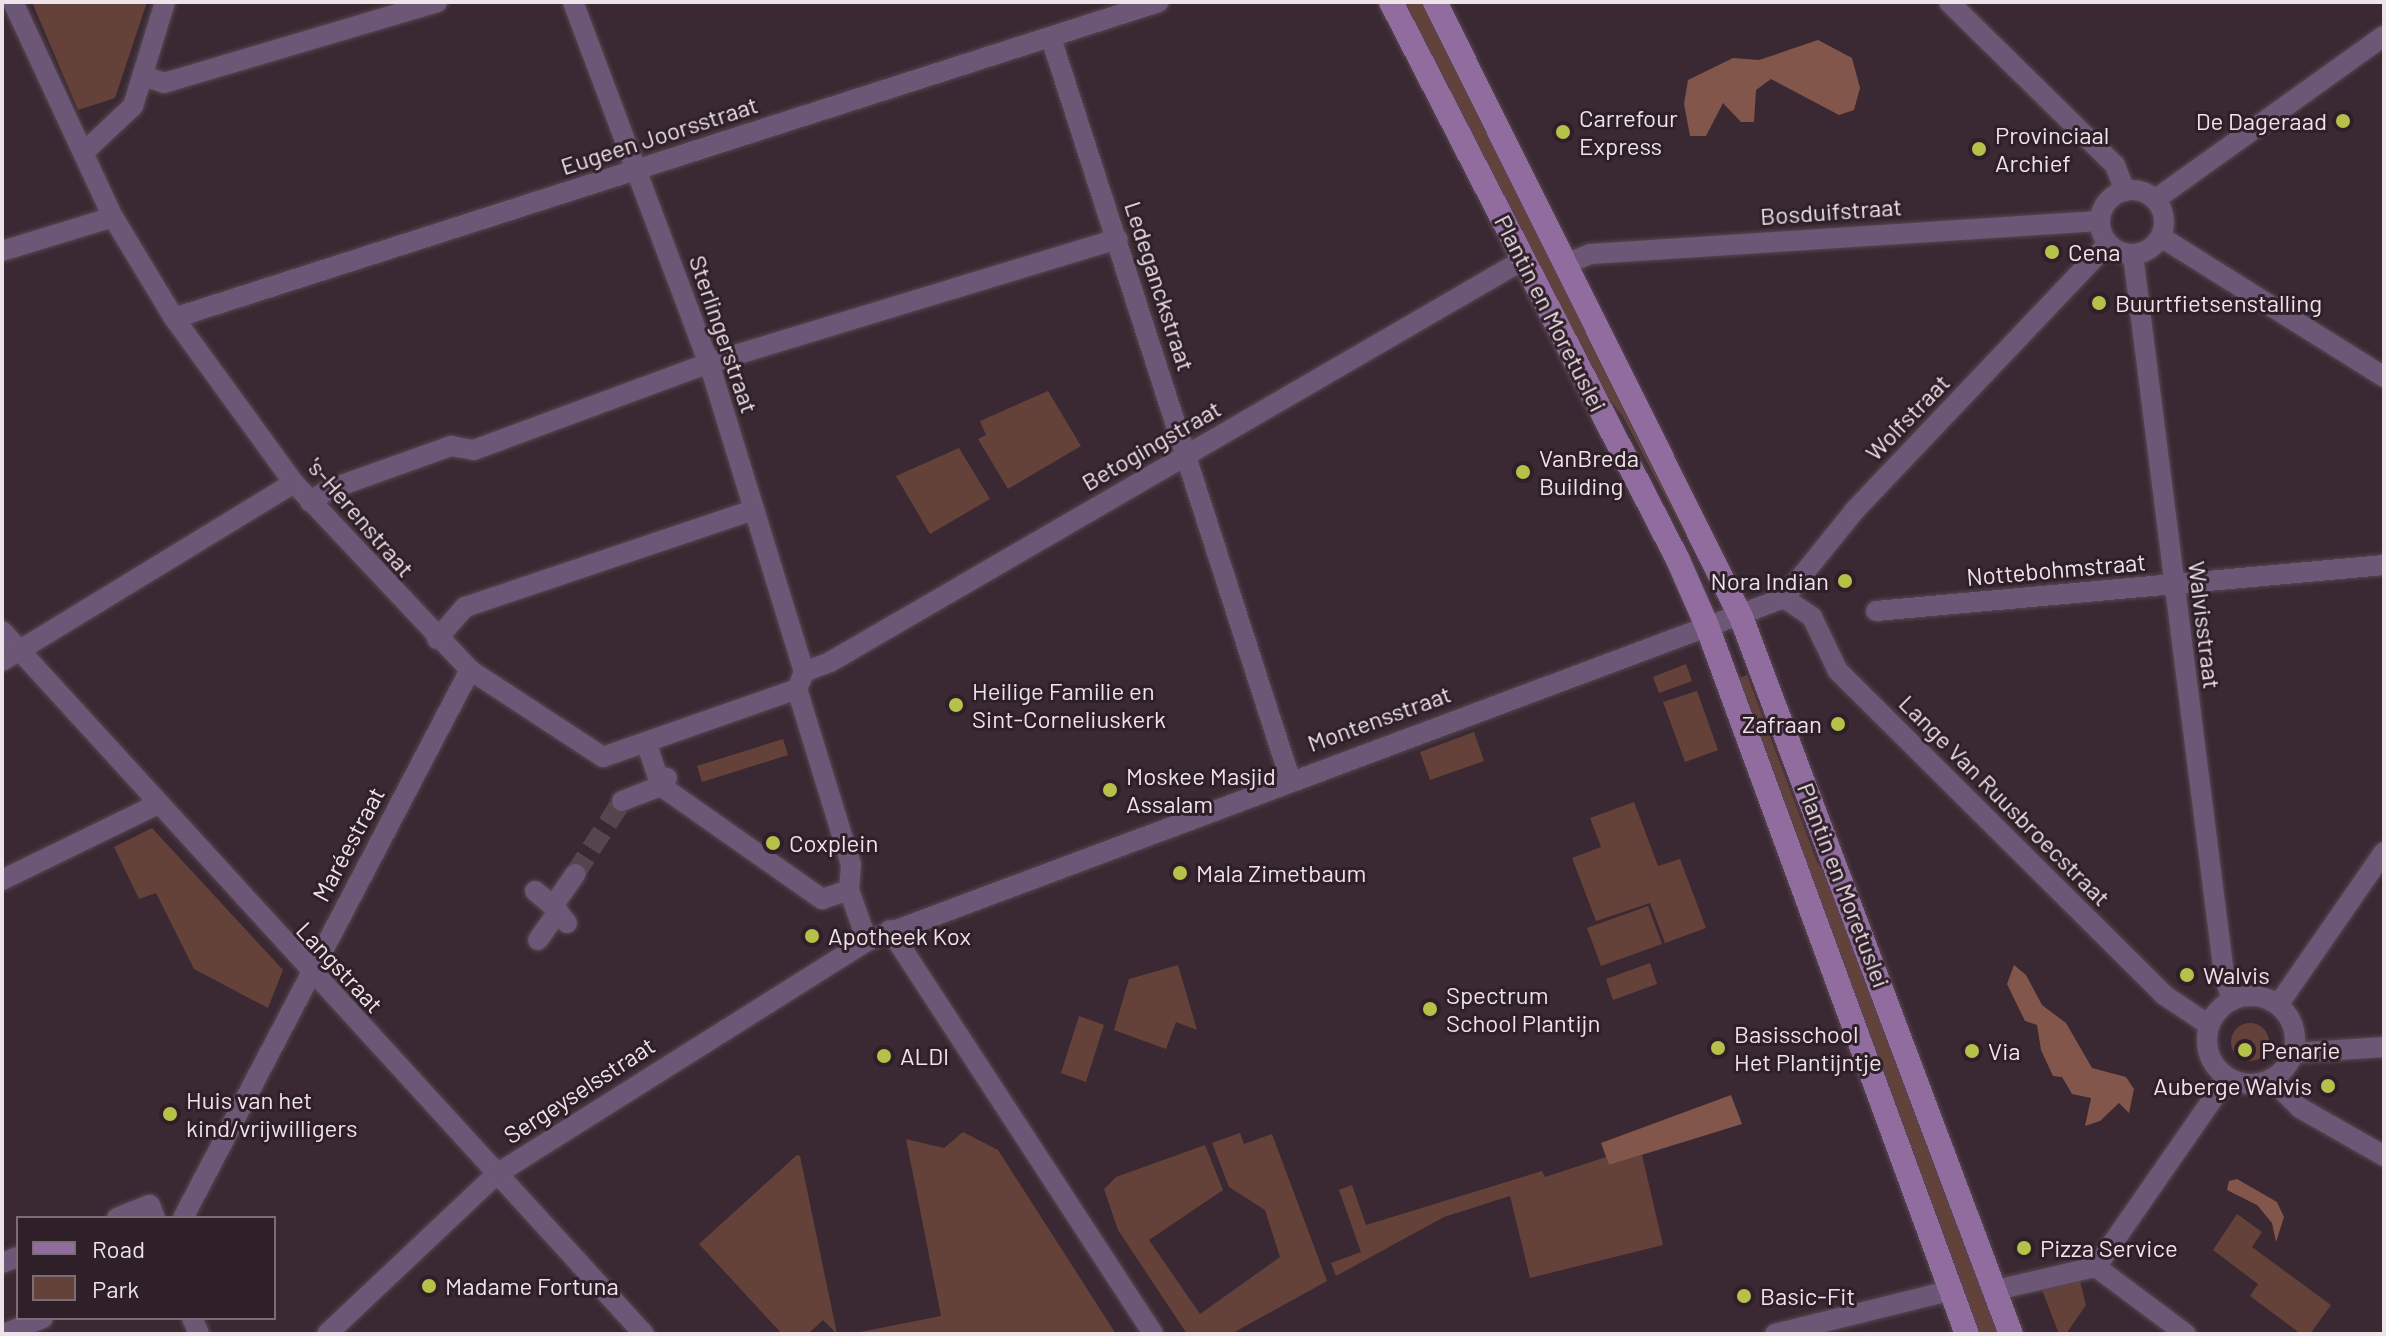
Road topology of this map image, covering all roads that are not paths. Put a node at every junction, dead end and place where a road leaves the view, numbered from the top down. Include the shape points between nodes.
1 (13, 2) edge
2 (165, 2) edge
3 (437, 2) edge
4 (573, 2) edge
5 (1159, 2) edge
6 (1391, 2) edge
7 (1435, 2) edge
8 (1949, 2) edge
9 (2384, 36) edge
10 (1051, 38) junction
11 (143, 76) junction
12 (83, 153) junction
13 (636, 169) junction
14 (2125, 191) junction
15 (2156, 199) junction
16 (113, 217) junction
17 (2099, 221) junction
18 (2161, 237) junction
19 (1118, 239) junction
20 (2107, 244) junction
21 (2, 251) edge
22 (2133, 255) junction
23 (1523, 260) junction
24 (1568, 263) junction
25 (174, 318) junction
26 (709, 363) junction
27 (2384, 377) edge
28 (1186, 455) junction
29 (294, 483) junction
30 (310, 502) junction
31 (754, 510) junction
32 (2384, 565) edge
33 (2174, 584) junction
34 (1784, 598) junction
35 (1876, 611) dead end
36 (1741, 617) junction
37 (1707, 626) junction
38 (2, 631) edge
39 (437, 639) junction
40 (11, 655) edge
41 (470, 670) junction
42 (800, 680) junction
43 (646, 742) junction
44 (1290, 779) junction
45 (664, 782) junction
46 (622, 801) tunnel mouth
47 (158, 804) junction
48 (2384, 852) edge
49 (575, 874) tunnel mouth
50 (2, 880) edge
51 (849, 890) junction
52 (535, 891) dead end
53 (559, 913) junction
54 (890, 930) junction
55 (538, 940) dead end
56 (867, 941) junction
57 (309, 973) junction
58 (2232, 1000) junction
59 (2278, 1005) junction
60 (2209, 1025) junction
61 (2384, 1047) edge
62 (2293, 1053) junction
63 (2228, 1077) junction
64 (2271, 1079) junction
65 (2384, 1156) edge
66 (497, 1174) junction
67 (185, 1215) edge
68 (122, 1216) edge
69 (154, 1216) edge
70 (2096, 1267) junction
71 (1953, 1290) junction
72 (1996, 1290) junction
73 (38, 1320) edge
74 (638, 1330) edge
75 (4, 1334) edge
76 (327, 1334) edge
77 (1153, 1334) edge
78 (1775, 1334) edge
79 (1967, 1334) edge
80 (2011, 1334) edge
81 (2186, 1334) edge

1 - 12 street, 's-Herenstraat
2 - 11 street
3 - 11 street via 164,83
4 - 13 street, Sterlingerstraat
5 - 10 street, Eugeen Joorsstraat
6 - 23 main road, Plantin en Moretuslei
7 - 24 main road, Plantin en Moretuslei
8 - 14 street via 2115,165
9 - 15 street
10 - 13 street, Eugeen Joorsstraat
10 - 19 street, Ledeganckstraat
11 - 12 street via 133,106
12 - 16 street, 's-Herenstraat
13 - 25 street, Eugeen Joorsstraat
13 - 26 street, Sterlingerstraat
14 - 15 street
14 - 17 street via 2110,198
15 - 18 street via 2164,218
16 - 21 street
16 - 25 street, 's-Herenstraat
17 - 20 street
17 - 24 street, Bosduifstraat via 1590,254
18 - 22 street via 2149,250
18 - 27 street
19 - 26 street
19 - 28 street, Ledeganckstraat
20 - 22 street
20 - 34 street, Wolfstraat via 1855,510
22 - 33 street, Walvisstraat
23 - 28 street, Betogingstraat
23 - 37 main road, Plantin en Moretuslei
24 - 36 main road, Plantin en Moretuslei
25 - 29 street, 's-Herenstraat
26 - 30 street via 474,450 451,446 328,490
26 - 31 street, Sterlingerstraat
28 - 42 street, Betogingstraat
28 - 44 street, Ledeganckstraat
29 - 30 street, 's-Herenstraat
29 - 40 street
30 - 39 street, 's-Herenstraat
31 - 39 street via 465,607
31 - 42 street, Sterlingerstraat
32 - 33 street, Nottebohmstraat
33 - 35 street, Nottebohmstraat
33 - 58 street, Walvisstraat via 2224,974
34 - 36 street, Wolfstraat
34 - 60 street, Lange Van Ruusbroecstraat via 1812,617 1838,671 2164,995
36 - 37 street
36 - 72 main road, Plantin en Moretuslei
37 - 44 street, Montensstraat
37 - 71 main road, Plantin en Moretuslei
38 - 40 street, Langstraat
39 - 41 street, 's-Herenstraat
40 - 47 street, Langstraat
41 - 43 street, 's-Herenstraat via 603,757
41 - 57 street, Maréestraat
42 - 43 street, Betogingstraat
42 - 51 street, Sterlingerstraat via 851,864
43 - 45 street
44 - 54 street, Montensstraat
45 - 46 street
45 - 51 street via 822,899
47 - 50 street
47 - 57 street, Langstraat
48 - 59 street
49 - 53 street
51 - 56 street, Sterlingerstraat
52 - 53 street
53 - 55 street
54 - 56 street, Sergeyselsstraat
54 - 77 street
56 - 66 street, Sergeyselsstraat
57 - 66 street, Langstraat
57 - 67 street, Maréestraat
58 - 59 street via 2256,996
58 - 60 street
59 - 62 street via 2293,1027
60 - 63 street via 2209,1055
61 - 62 street
62 - 64 street
63 - 64 street via 2257,1084
63 - 70 street
64 - 65 street via 2300,1108
66 - 74 street, Langstraat
66 - 76 street, Sergeyselsstraat
68 - 69 street via 150,1205
70 - 72 street
70 - 81 street
71 - 78 street
71 - 79 main road, Plantin en Moretuslei
72 - 80 main road, Plantin en Moretuslei
73 - 75 street

